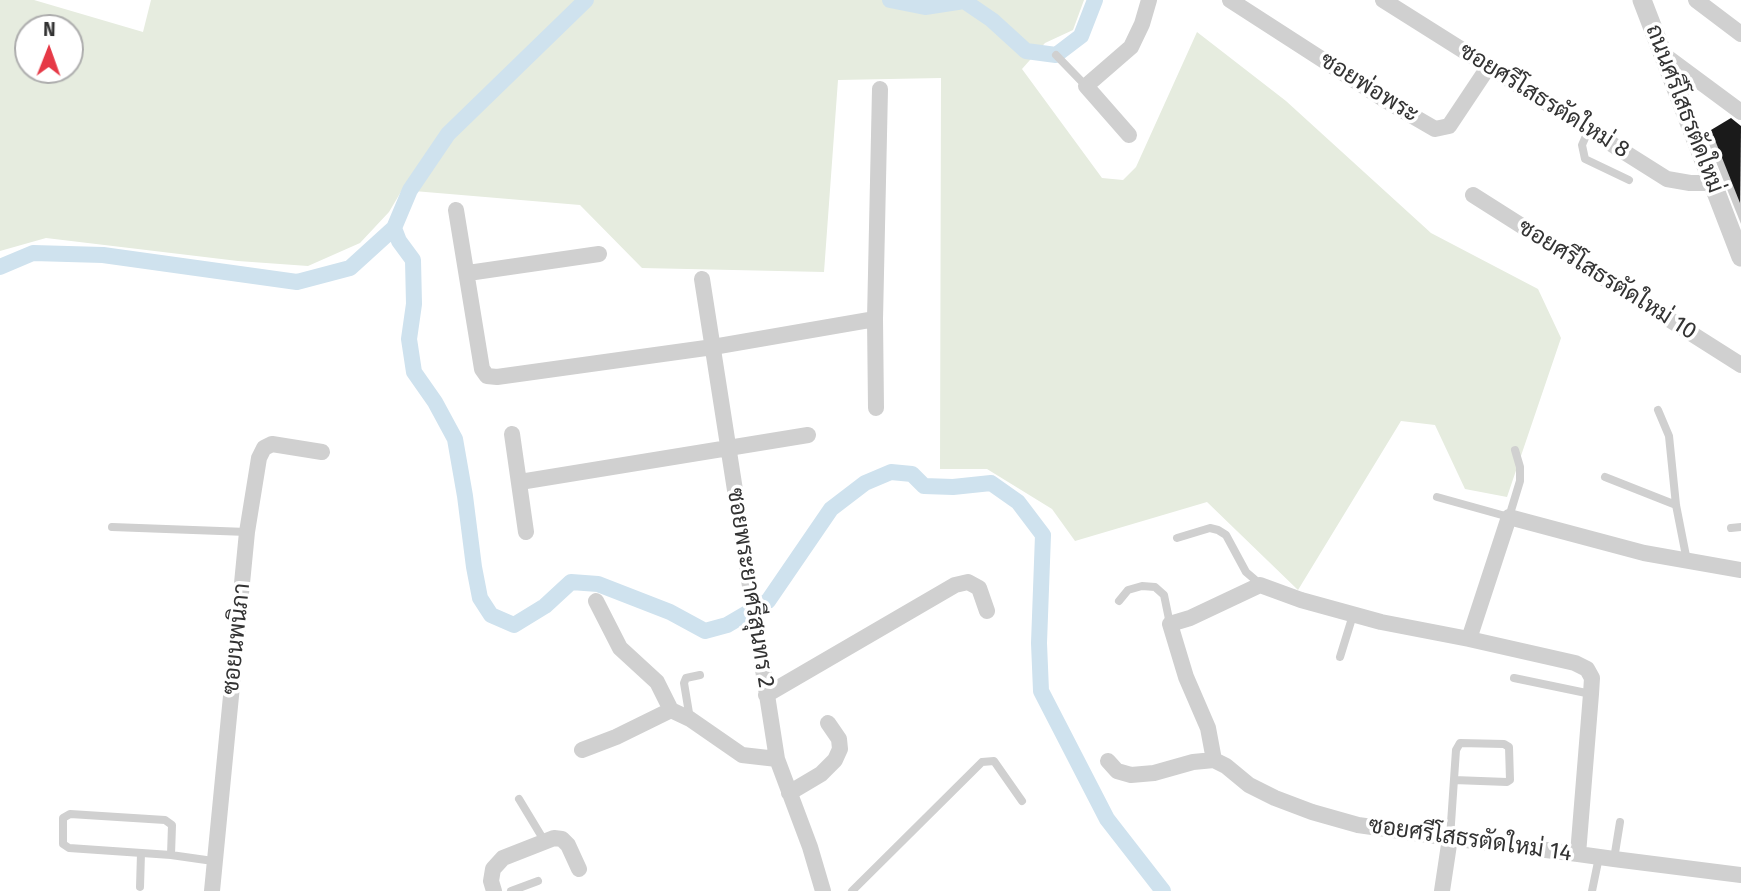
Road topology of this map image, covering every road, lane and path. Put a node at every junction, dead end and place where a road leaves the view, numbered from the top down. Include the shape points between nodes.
1 (1149, 0) edge
2 (1230, 0) edge
3 (1383, 0) edge
4 (1642, 0) edge
5 (1696, 0) edge
6 (1741, 34) edge
7 (1056, 55) dead end
8 (1664, 55) junction
9 (1489, 66) junction
10 (1086, 86) junction
11 (880, 89) dead end
12 (1741, 112) edge
13 (1589, 129) junction
14 (1129, 135) dead end
15 (1629, 180) dead end
16 (1712, 183) junction
17 (1473, 195) dead end
18 (456, 210) dead end
19 (599, 254) dead end
20 (1741, 257) edge
21 (468, 273) junction
22 (702, 279) dead end
23 (875, 319) junction
24 (713, 347) junction
25 (1741, 365) edge
26 (876, 408) dead end
27 (1658, 410) dead end
28 (512, 434) dead end
29 (808, 435) dead end
30 (729, 448) junction
31 (1515, 450) dead end
32 (322, 452) dead end
33 (1605, 477) dead end
34 (520, 482) junction
35 (1437, 497) dead end
36 (1676, 505) junction
37 (1509, 517) junction
38 (112, 527) dead end
39 (1741, 527) edge
40 (1731, 528) dead end
41 (526, 531) dead end
42 (247, 532) junction
43 (1177, 538) dead end
44 (1687, 561) junction
45 (1741, 570) edge
46 (1260, 585) junction
47 (596, 601) dead end
48 (1119, 601) dead end
49 (987, 611) dead end
50 (1353, 615) junction
51 (1170, 624) junction
52 (1469, 639) junction
53 (1340, 657) dead end
54 (700, 674) dead end
55 (1514, 678) dead end
56 (1591, 694) junction
57 (766, 695) junction
58 (671, 709) junction
59 (690, 719) junction
60 (828, 723) dead end
61 (582, 750) dead end
62 (777, 759) junction
63 (1214, 760) junction
64 (1108, 761) dead end
65 (1454, 780) junction
66 (789, 793) junction
67 (519, 799) dead end
68 (1022, 801) dead end
69 (1620, 822) dead end
70 (1450, 838) junction
71 (545, 842) junction
72 (141, 853) junction
73 (171, 855) junction
74 (1578, 855) junction
75 (1606, 858) junction
76 (214, 861) junction
77 (579, 869) dead end
78 (1741, 875) edge
79 (538, 881) dead end
80 (139, 887) dead end
81 (212, 891) edge
82 (494, 891) edge
83 (511, 891) edge
84 (823, 891) edge
85 (852, 891) edge
86 (1442, 891) edge
87 (1592, 891) edge

1 - 10 street via 1131,47
2 - 9 street, ซอยพ่อพระ via 1435,129 1449,126
3 - 9 street, ซอยศรีโสธรตัดใหม่ 8
4 - 8 street, ถนนศรีโสธรตัดใหม่
5 - 6 street
7 - 10 lane
8 - 12 street
8 - 16 street, ถนนศรีโสธรตัดใหม่
9 - 13 street, ซอยศรีโสธรตัดใหม่ 8
10 - 14 street
11 - 23 street
13 - 15 lane via 1582,145 1586,159
13 - 16 street, ซอยศรีโสธรตัดใหม่ 8 via 1667,179
16 - 20 street, ถนนศรีโสธรตัดใหม่
17 - 25 street, ซอยศรีโสธรตัดใหม่ 10
18 - 21 street
19 - 21 street
21 - 24 street via 486,376
22 - 24 street, ซอยพระยาศรีสุนทร 2
23 - 24 street
23 - 26 street
24 - 30 street, ซอยพระยาศรีสุนทร 2
27 - 36 lane via 1669,436
28 - 34 street
29 - 30 street
30 - 34 street
30 - 57 street, ซอยพระยาศรีสุนทร 2
31 - 37 lane via 1520,481
32 - 42 street, ซอยนพนิภา via 272,444 264,448
33 - 36 lane
34 - 41 street
35 - 37 lane
36 - 44 lane
37 - 44 street
37 - 52 street
38 - 42 lane
39 - 40 lane
42 - 76 street, ซอยนพนิภา
43 - 46 lane via 1210,528 1226,535 1246,572
44 - 45 street
46 - 50 street
46 - 51 street
47 - 58 street via 620,649 657,682
48 - 51 lane via 1128,590 1155,587 1164,595
49 - 57 street via 979,588 968,582 955,585
50 - 52 street
50 - 53 lane
51 - 63 street via 1208,727
52 - 56 street via 1575,663 1592,678
54 - 59 lane via 684,683
55 - 56 lane
56 - 74 street
57 - 62 street, ซอยพระยาศรีสุนทร 2
58 - 59 street
58 - 61 street
59 - 62 street via 742,755
60 - 66 street via 839,739 835,760
62 - 66 street, ซอยพระยาศรีสุนทร 2
63 - 64 street via 1131,775 1117,771
63 - 70 street, ซอยศรีโสธรตัดใหม่ 14 via 1250,785 1312,812 1358,825
65 - 65 lane via 1507,782 1509,747 1460,743
65 - 70 lane
66 - 84 street, ซอยพระยาศรีสุนทร 2
67 - 71 lane
68 - 85 lane via 995,761 982,762
69 - 75 lane
70 - 74 street, ซอยศรีโสธรตัดใหม่ 14
70 - 86 street
71 - 77 street via 562,839
71 - 82 street via 503,858 493,869
72 - 73 lane
72 - 73 lane via 69,848 63,844 63,818 70,814 165,820 172,825
72 - 80 lane
73 - 76 lane
74 - 75 street, ซอยศรีโสธรตัดใหม่ 14
75 - 78 street, ซอยศรีโสธรตัดใหม่ 14
75 - 87 lane
76 - 81 street, ซอยนพนิภา
79 - 83 lane

